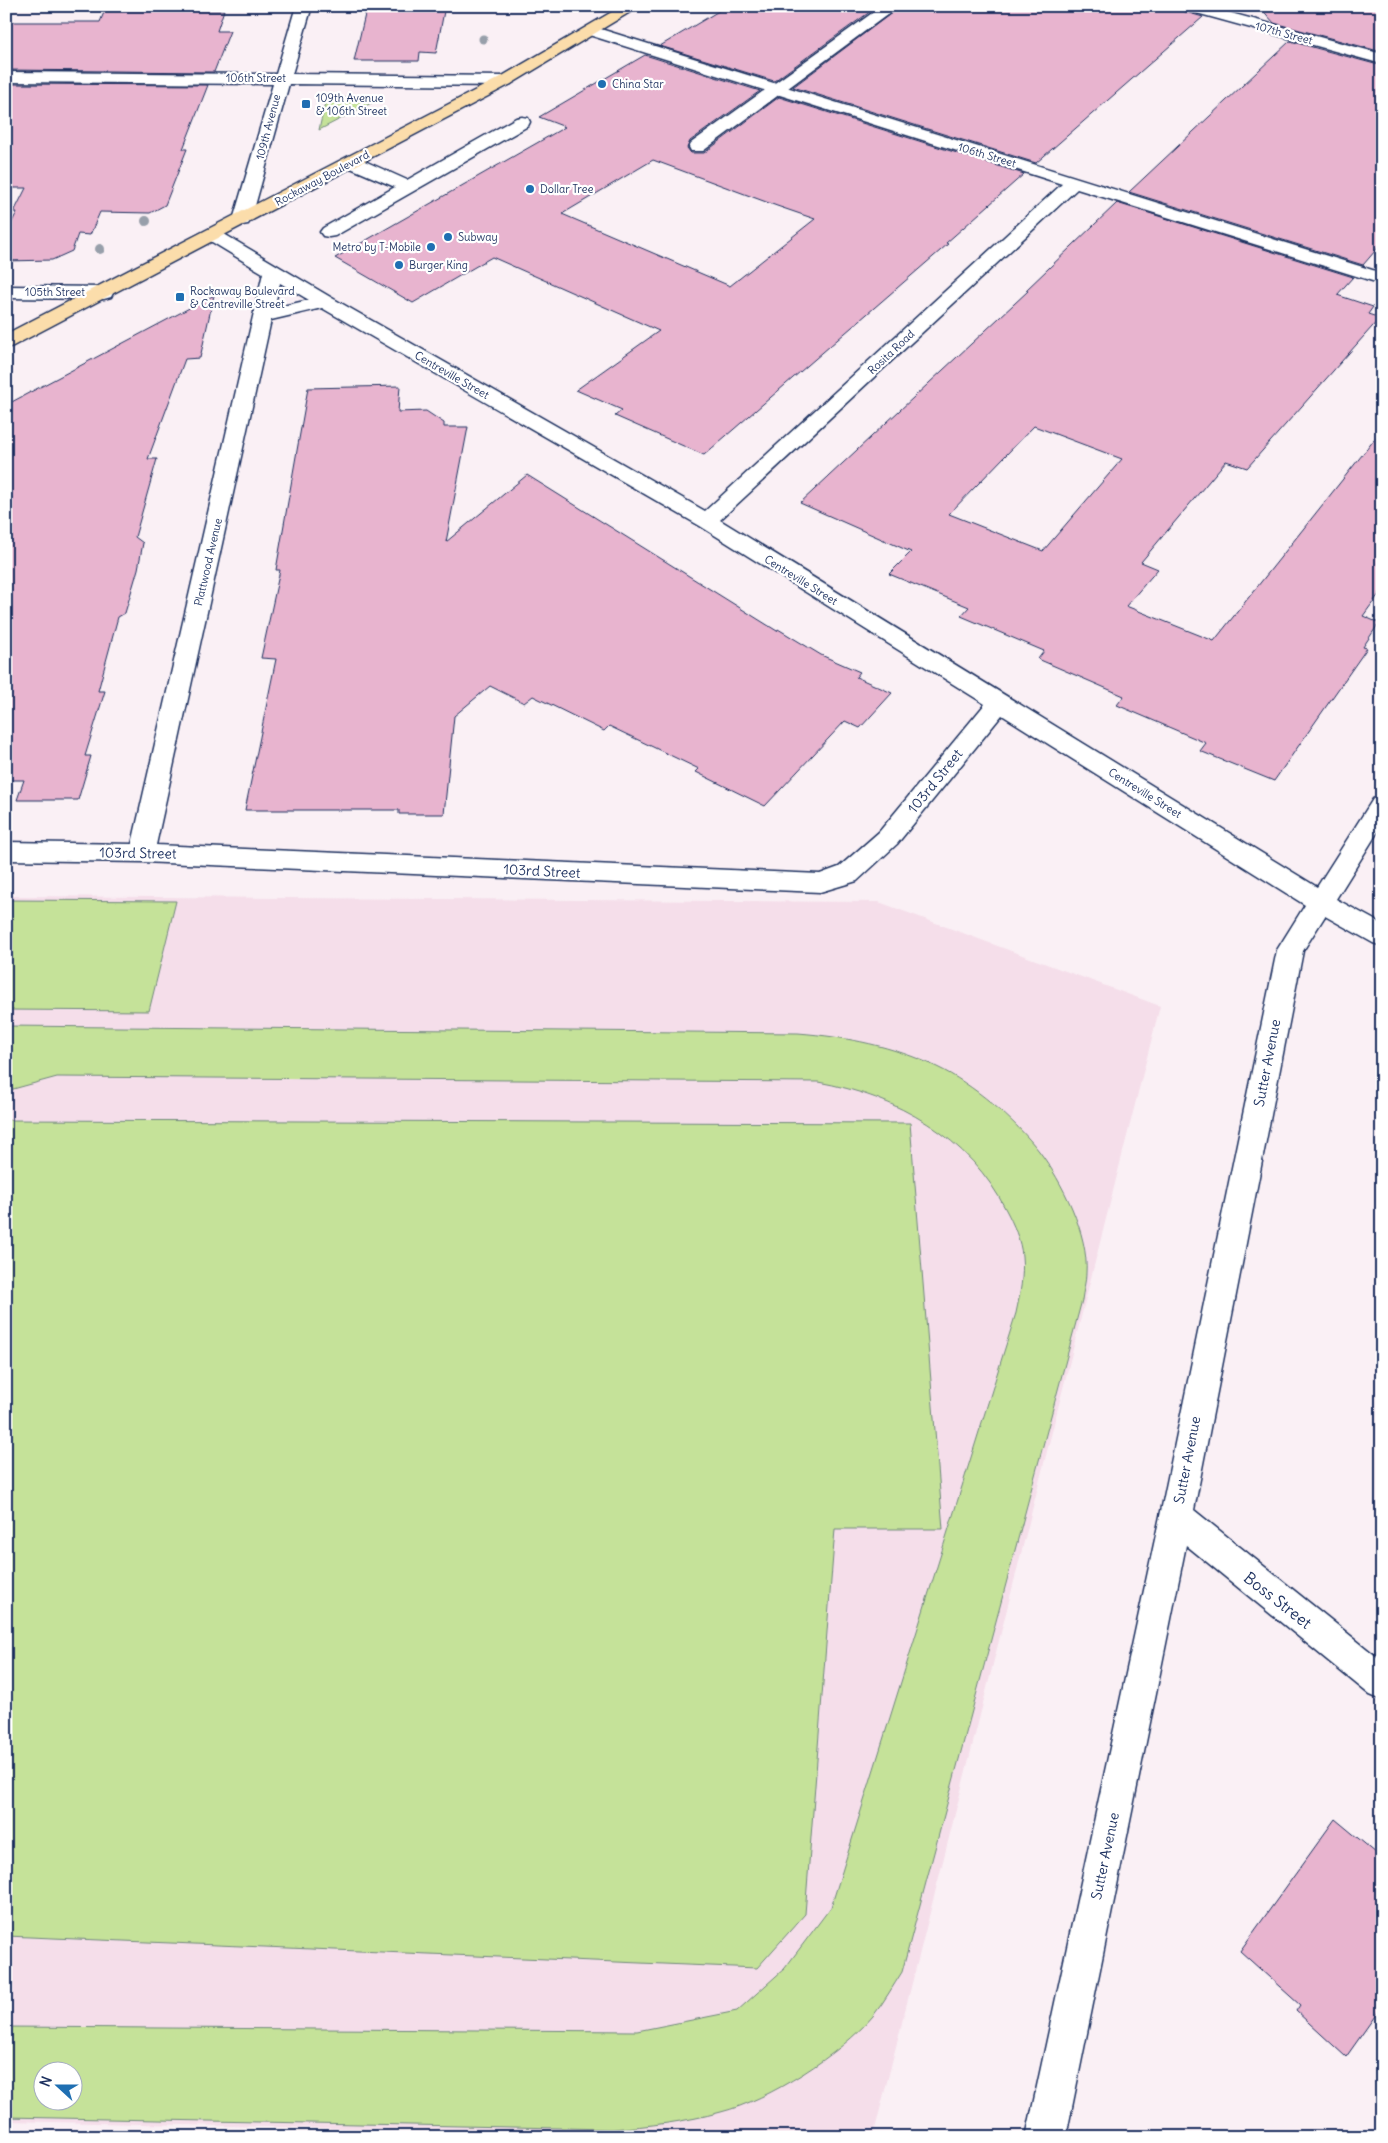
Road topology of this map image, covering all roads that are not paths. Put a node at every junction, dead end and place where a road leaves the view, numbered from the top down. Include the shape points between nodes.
1 (304, 6) edge
2 (633, 6) edge
3 (892, 6) edge
4 (1187, 6) edge
5 (591, 31) junction
6 (1382, 59) edge
7 (6, 77) edge
8 (282, 78) junction
9 (505, 81) junction
10 (776, 89) junction
11 (522, 122) dead end
12 (697, 147) dead end
13 (352, 162) junction
14 (1075, 182) junction
15 (408, 187) junction
16 (242, 220) junction
17 (329, 232) dead end
18 (213, 235) junction
19 (273, 271) junction
20 (1382, 279) edge
21 (6, 292) edge
22 (104, 292) junction
23 (325, 302) junction
24 (263, 316) junction
25 (6, 342) edge
26 (707, 522) junction
27 (999, 703) junction
28 (1382, 805) edge
29 (6, 851) edge
30 (142, 853) junction
31 (1321, 902) junction
32 (1382, 936) edge
33 (1176, 1516) junction
34 (1382, 1682) edge
35 (1046, 2137) edge

1 - 8 street, 109th Avenue
2 - 5 main road, Rockaway Boulevard
3 - 10 street
4 - 6 street, 107th Street
5 - 9 main road, Rockaway Boulevard
5 - 10 street, 106th Street
7 - 8 street, 106th Street
8 - 9 street, 106th Street
8 - 16 street, 109th Avenue
9 - 13 main road, Rockaway Boulevard
10 - 12 street
10 - 14 street, 106th Street
11 - 15 street
13 - 15 street
13 - 16 main road, Rockaway Boulevard
14 - 20 street, 106th Street
14 - 26 street, Rosita Road
15 - 17 street
16 - 18 main road, Rockaway Boulevard
18 - 19 street, Centreville Street
18 - 22 main road, Rockaway Boulevard
19 - 23 street, Centreville Street
19 - 24 street, Plattwood Avenue
21 - 22 street, 105th Street
22 - 25 main road, Rockaway Boulevard
23 - 24 street
23 - 26 street, Centreville Street
24 - 30 street, Plattwood Avenue
26 - 27 street, Centreville Street
27 - 30 street, 103rd Street via 888,838 848,874 820,883
27 - 31 street, Centreville Street
28 - 31 street, Sutter Avenue
29 - 30 street, 103rd Street
31 - 32 street, Centreville Street
31 - 33 street, Sutter Avenue via 1290,950
33 - 34 street, Boss Street
33 - 35 street, Sutter Avenue

